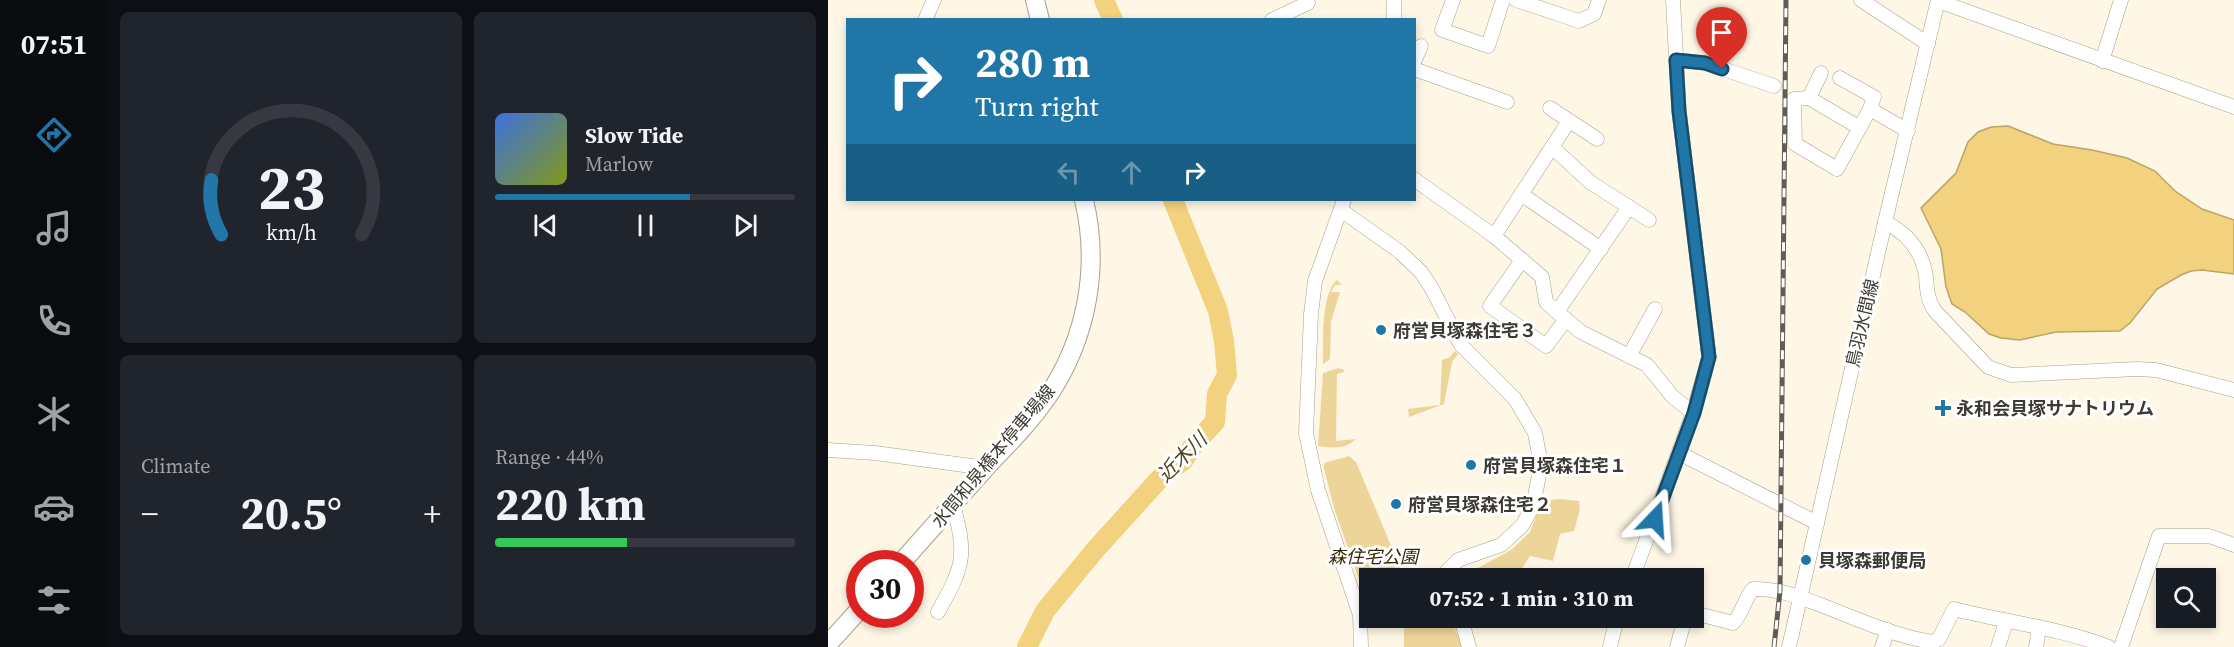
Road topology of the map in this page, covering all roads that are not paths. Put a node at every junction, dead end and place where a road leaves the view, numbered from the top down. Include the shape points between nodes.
1 (934, 0) edge
2 (1035, 0) edge
3 (1394, 0) edge
4 (1453, 0) edge
5 (1503, 0) edge
6 (1516, 0) edge
7 (1599, 0) edge
8 (1674, 0) edge
9 (1861, 0) edge
10 (2121, 0) edge
11 (1307, 1) edge
12 (1934, 2) edge
13 (926, 18) edge
14 (1040, 18) edge
15 (1276, 18) edge
16 (1394, 18) edge
17 (1928, 44) junction
18 (1421, 46) dead end
19 (1416, 57) edge
20 (1676, 60) junction
21 (2102, 61) junction
22 (1416, 70) edge
23 (1821, 73) dead end
24 (1840, 78) dead end
25 (1774, 86) dead end
26 (1809, 98) junction
27 (1507, 102) dead end
28 (2234, 107) edge
29 (1550, 108) dead end
30 (1870, 109) junction
31 (1569, 121) junction
32 (1860, 128) junction
33 (1908, 131) junction
34 (1597, 139) dead end
35 (1552, 147) junction
36 (1416, 180) edge
37 (1521, 194) junction
38 (1084, 201) edge
39 (1342, 205) edge
40 (1629, 207) junction
41 (1649, 220) dead end
42 (1885, 222) junction
43 (1494, 236) junction
44 (1601, 249) junction
45 (1522, 260) junction
46 (1655, 309) dead end
47 (1561, 315) junction
48 (1629, 356) junction
49 (2234, 390) edge
50 (1694, 413) junction
51 (828, 450) edge
52 (1679, 453) junction
53 (986, 468) junction
54 (953, 504) junction
55 (1817, 523) junction
56 (2234, 545) edge
57 (912, 550) edge
58 (1452, 568) edge
59 (1636, 568) edge
60 (1801, 597) junction
61 (1359, 598) edge
62 (938, 612) dead end
63 (1704, 616) edge
64 (2006, 622) junction
65 (846, 624) edge
66 (1363, 628) edge
67 (1464, 628) edge
68 (1615, 628) edge
69 (1682, 628) edge
70 (2039, 628) junction
71 (1888, 630) junction
72 (828, 644) edge
73 (1361, 647) edge
74 (1469, 647) edge
75 (1610, 647) edge
76 (1677, 647) edge
77 (1789, 647) edge
78 (1882, 647) edge
79 (1998, 647) edge
80 (2036, 647) edge
81 (2109, 647) edge
82 (2121, 647) edge

1 - 13 street
2 - 14 main road
3 - 16 street
4 - 5 street via 1442,30 1488,46
6 - 7 street via 1579,21 1594,14
8 - 20 street
9 - 17 street
10 - 21 street
11 - 15 street
12 - 17 street, 鳥羽水間線
12 - 21 street
17 - 33 street, 鳥羽水間線
18 - 19 street
20 - 25 street via 1705,63
20 - 50 street via 1709,357
21 - 28 street
22 - 27 street
23 - 26 street
24 - 30 street via 1874,98
26 - 32 street
26 - 32 street via 1794,99 1795,144 1837,169
29 - 31 street
30 - 32 street
30 - 33 street
31 - 34 street
31 - 35 street
33 - 42 street, 鳥羽水間線
35 - 37 street
35 - 40 street via 1590,182
36 - 43 street
37 - 43 street
37 - 44 street
38 - 53 main road, 水間和泉橋本停車場線 via 1091,273 1076,341 1048,396
39 - 58 street via 1421,272 1461,345 1515,399 1535,433 1541,465 1533,506 1522,526 1501,545 1458,560
39 - 61 street via 1315,280 1306,433 1318,490
40 - 41 street
40 - 44 street
42 - 49 street via 1900,229 1918,252 1929,303 1988,368 2011,375 2156,370
42 - 55 street, 鳥羽水間線
43 - 45 street
44 - 47 street
45 - 47 street via 1542,277 1546,302
45 - 47 street via 1490,306 1546,346
46 - 48 street
47 - 48 street via 1581,332
48 - 50 street via 1647,365 1672,396
50 - 52 street
51 - 53 street
52 - 55 street
52 - 59 street
53 - 54 main road, 水間和泉橋本停車場線
54 - 57 main road, 水間和泉橋本停車場線
54 - 62 street via 962,537 960,570
55 - 60 street, 鳥羽水間線
56 - 82 street via 2209,536 2159,536
60 - 63 street via 1753,589 1733,623
60 - 71 street
60 - 77 street, 鳥羽水間線
64 - 70 street
64 - 71 street via 1954,609 1936,642
64 - 79 street
65 - 72 main road
66 - 73 street
67 - 74 street
68 - 75 street
69 - 76 street
70 - 80 street
70 - 81 street
71 - 78 street

